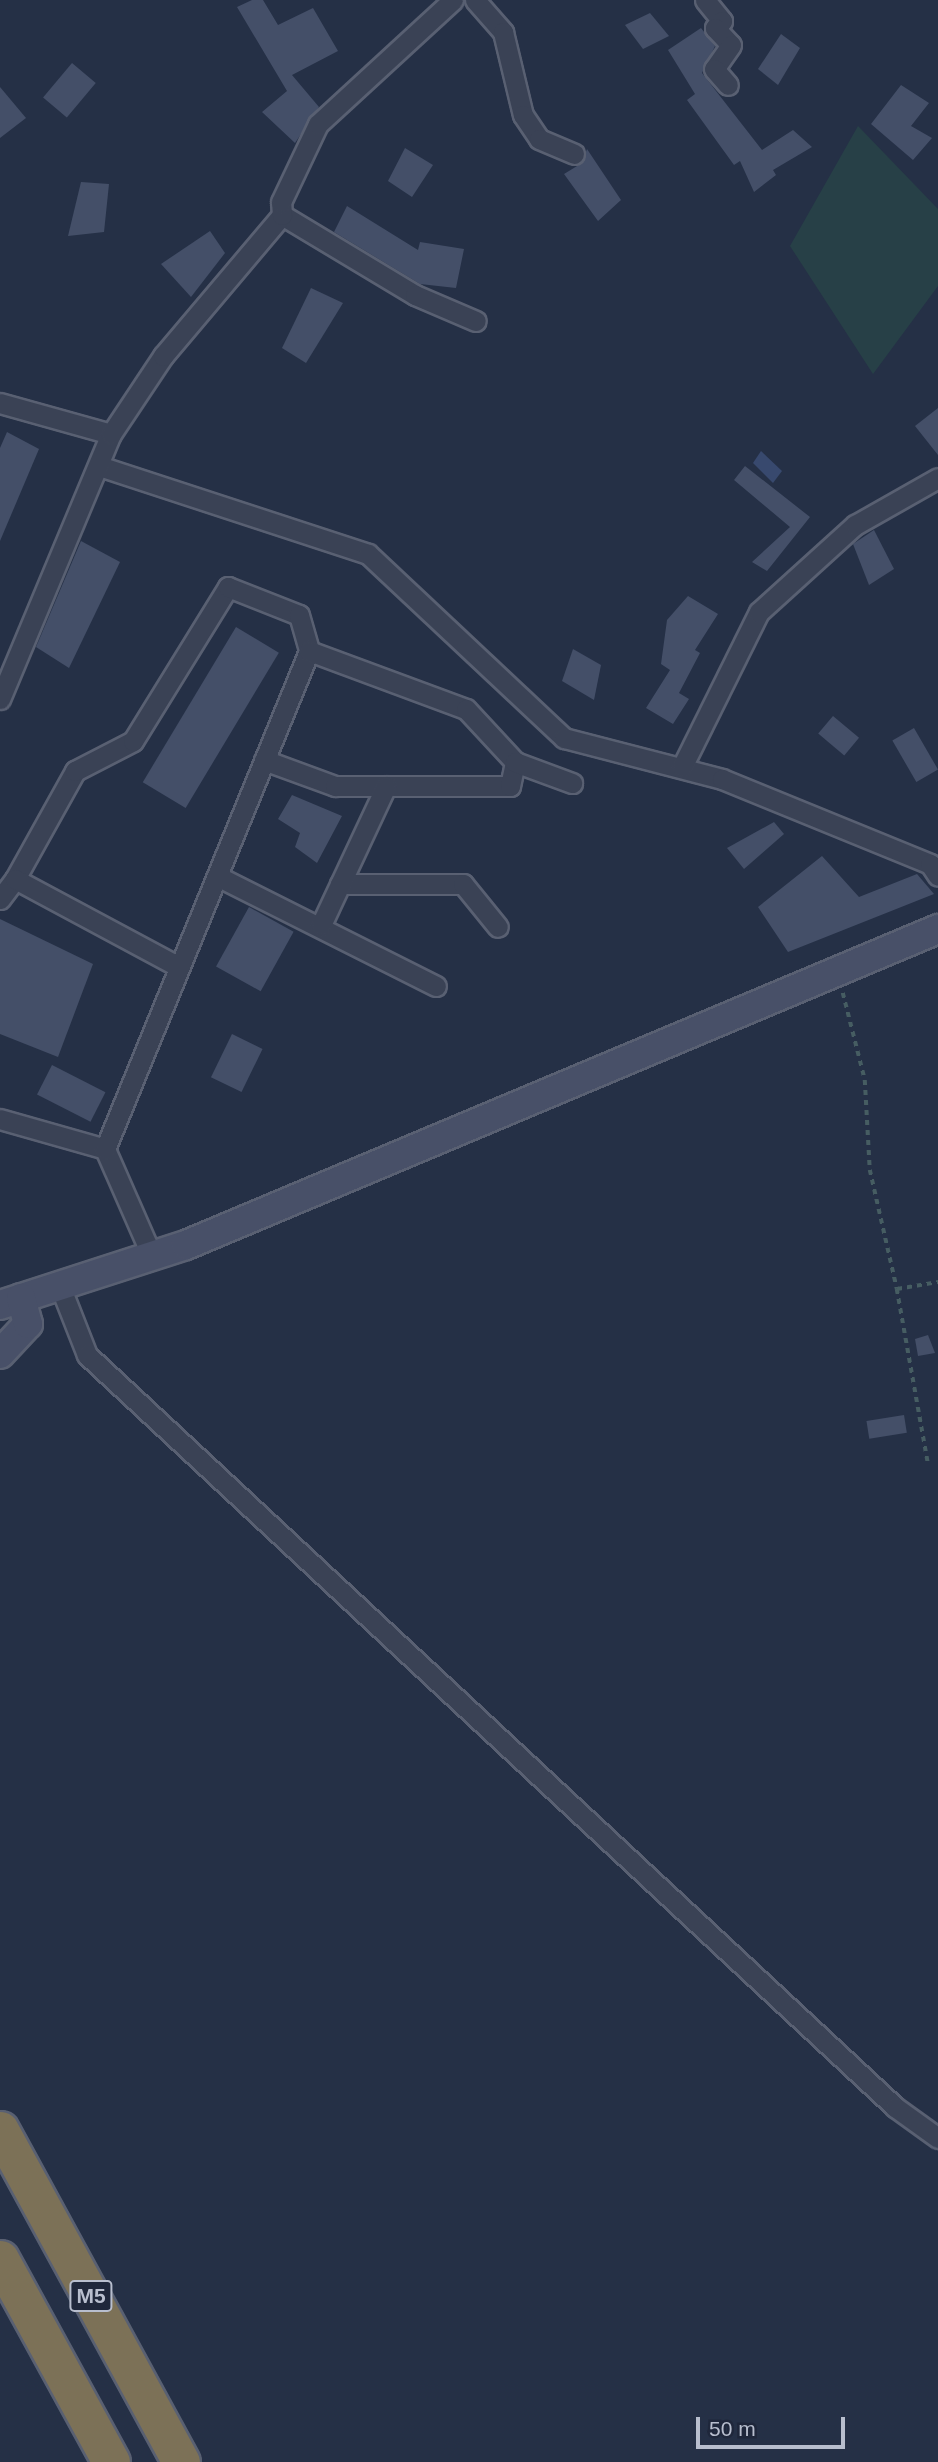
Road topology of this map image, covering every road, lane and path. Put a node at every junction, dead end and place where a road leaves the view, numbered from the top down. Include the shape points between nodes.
1 (453, 0) edge
2 (475, 0) edge
3 (705, 0) edge
4 (728, 85) dead end
5 (574, 154) dead end
6 (282, 215) junction
7 (476, 321) dead end
8 (0, 403) edge
9 (111, 434) junction
10 (99, 466) junction
11 (938, 478) edge
12 (309, 651) junction
13 (0, 699) edge
14 (264, 760) junction
15 (515, 762) junction
16 (682, 767) junction
17 (572, 783) dead end
18 (386, 786) junction
19 (217, 876) junction
20 (938, 876) edge
21 (15, 879) junction
22 (340, 884) junction
23 (0, 898) edge
24 (321, 925) junction
25 (498, 927) dead end
26 (938, 929) edge
27 (179, 967) junction
28 (838, 971) junction
29 (436, 986) dead end
30 (0, 1119) edge
31 (105, 1149) junction
32 (152, 1256) junction
33 (938, 1282) edge
34 (60, 1286) junction
35 (897, 1289) junction
36 (7, 1301) edge
37 (0, 1354) edge
38 (928, 1463) dead end
39 (0, 2130) edge
40 (938, 2138) edge
41 (0, 2259) edge
42 (111, 2462) edge
43 (181, 2462) edge

1 - 6 street via 318,124 281,202
2 - 5 street via 503,32 523,115 539,139
3 - 4 street via 722,21 715,28 732,45 714,69
6 - 7 street via 415,295
6 - 9 street via 163,356
8 - 9 street
9 - 10 street
10 - 13 street
10 - 16 street via 368,554 564,738
11 - 16 street via 855,526 759,612
12 - 14 street
12 - 15 street via 466,709
12 - 21 street via 299,615 228,587 133,741 75,771
14 - 18 street via 335,786
14 - 19 street
15 - 17 street
15 - 18 street via 510,786
16 - 20 street via 930,864
18 - 22 street
19 - 24 street
19 - 27 street
21 - 23 street
21 - 27 street
22 - 24 street
22 - 25 street via 463,884
24 - 29 street
26 - 28 main road
27 - 31 street
28 - 32 main road
28 - 35 path via 865,1080 870,1170
30 - 31 street
31 - 32 street
32 - 34 main road
33 - 35 path
34 - 36 main road
34 - 40 street via 87,1355 895,2107
35 - 38 path
36 - 37 main road via 28,1324
39 - 43 highway, M5
41 - 42 highway, M5

